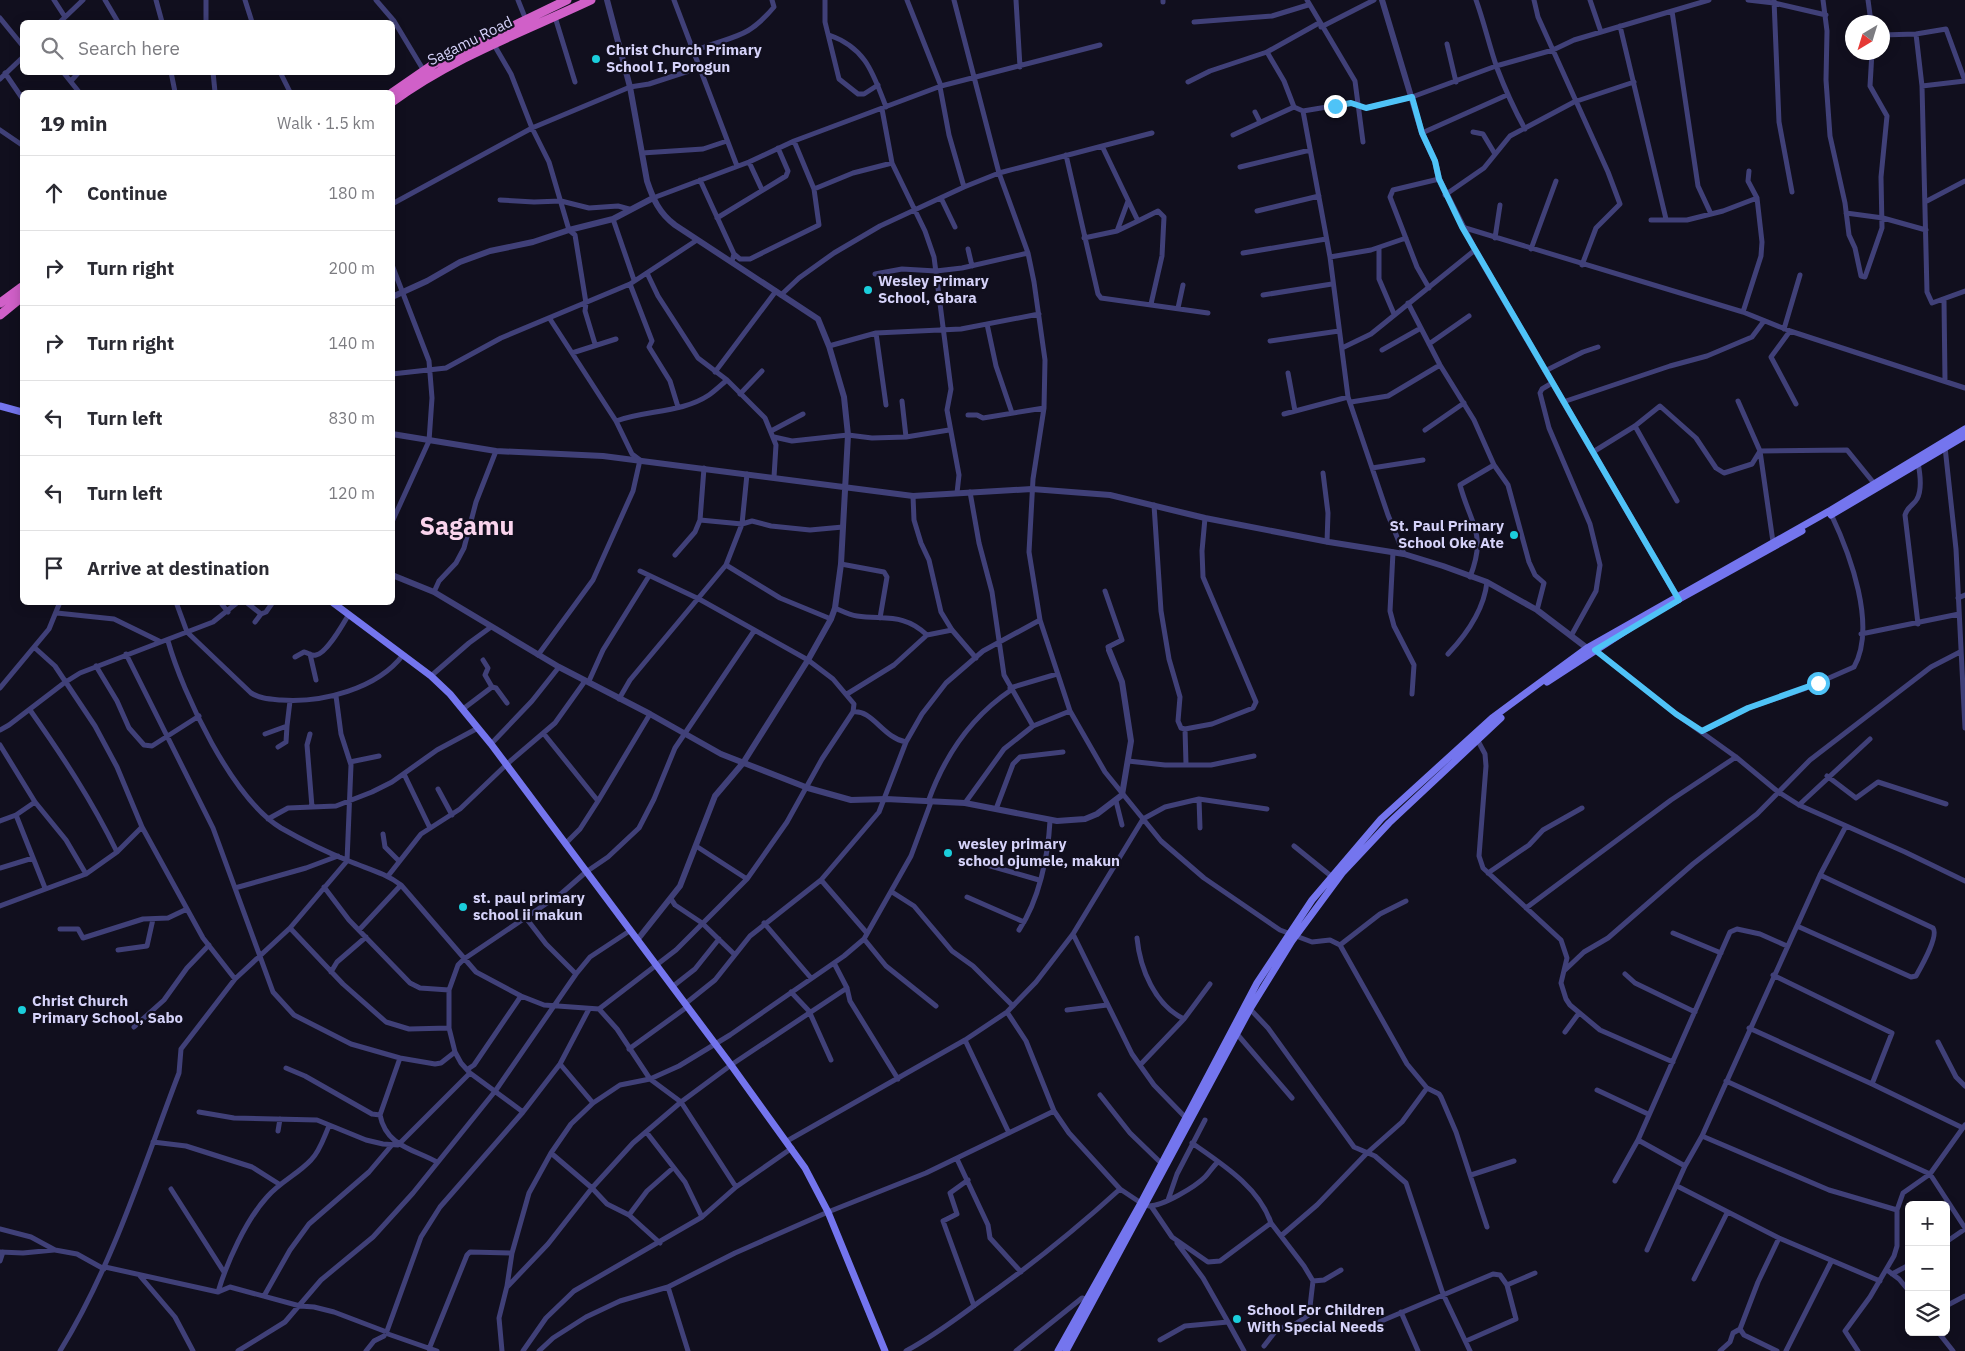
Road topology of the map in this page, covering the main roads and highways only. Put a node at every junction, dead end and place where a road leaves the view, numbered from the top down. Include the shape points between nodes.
1 (566, 0) edge
2 (591, 0) edge
3 (395, 91) edge
4 (395, 100) edge
5 (20, 288) edge
6 (20, 298) edge
7 (0, 303) edge
8 (0, 315) edge
9 (0, 401) edge
10 (0, 406) edge
11 (14, 410) junction
12 (20, 412) edge
13 (1965, 429) edge
14 (1965, 436) edge
15 (1678, 597) junction
16 (336, 605) edge
17 (1146, 1205) junction
18 (885, 1351) edge
19 (1058, 1351) edge
20 (1066, 1351) edge

1 - 3 highway, Sagamu Road via 462,49
2 - 4 highway, Sagamu Road via 430,75
5 - 7 highway
6 - 8 highway
9 - 11 main road
10 - 11 main road
11 - 12 main road
13 - 15 main road
14 - 15 main road
15 - 17 main road via 1545,684 1495,722 1389,823 1343,872 1296,936 1250,1008
15 - 17 main road via 1587,648 1492,718 1380,819 1331,876 1288,934 1241,1011 1161,1163
16 - 18 main road via 431,676 463,709 790,1144 828,1212
17 - 19 main road
17 - 20 main road

